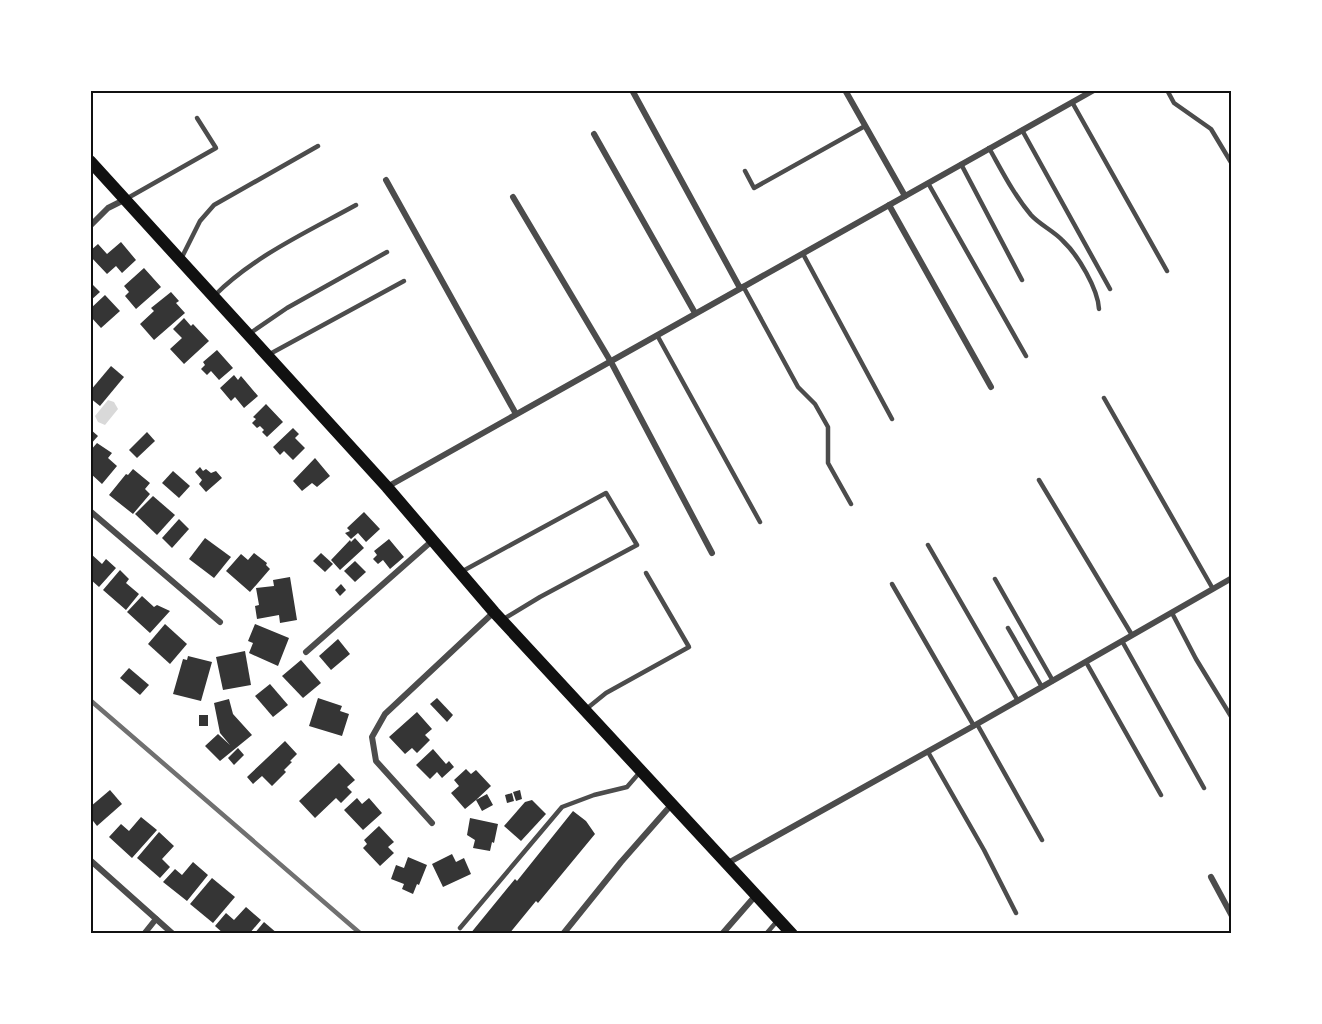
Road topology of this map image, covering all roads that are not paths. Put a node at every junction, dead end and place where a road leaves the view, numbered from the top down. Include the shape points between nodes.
1 (632, 90) edge
2 (845, 90) edge
3 (1094, 90) edge
4 (1167, 90) edge
5 (1072, 102) junction
6 (197, 118) dead end
7 (865, 126) junction
8 (1022, 130) junction
9 (594, 134) dead end
10 (318, 146) dead end
11 (989, 148) junction
12 (90, 161) edge
13 (962, 164) junction
14 (1232, 164) edge
15 (745, 171) dead end
16 (386, 180) dead end
17 (928, 183) junction
18 (905, 196) junction
19 (513, 197) dead end
20 (124, 200) junction
21 (356, 205) dead end
22 (889, 205) junction
23 (90, 226) edge
24 (387, 252) dead end
25 (803, 254) junction
26 (180, 259) junction
27 (1167, 271) dead end
28 (1022, 280) dead end
29 (404, 281) dead end
30 (742, 287) junction
31 (1110, 289) dead end
32 (214, 296) junction
33 (1099, 309) dead end
34 (695, 313) junction
35 (249, 334) junction
36 (657, 335) junction
37 (268, 355) junction
38 (1026, 356) dead end
39 (610, 362) junction
40 (991, 387) dead end
41 (1104, 398) dead end
42 (516, 414) junction
43 (892, 419) dead end
44 (1039, 480) dead end
45 (387, 487) junction
46 (851, 504) dead end
47 (90, 511) edge
48 (760, 522) dead end
49 (434, 540) junction
50 (928, 545) dead end
51 (712, 553) dead end
52 (461, 572) junction
53 (646, 573) dead end
54 (1232, 578) edge
55 (995, 579) dead end
56 (892, 584) dead end
57 (1213, 589) junction
58 (1172, 613) junction
59 (498, 616) junction
60 (220, 622) dead end
61 (1008, 628) dead end
62 (1132, 636) junction
63 (1122, 641) junction
64 (306, 652) dead end
65 (1086, 662) junction
66 (1053, 681) junction
67 (1042, 687) junction
68 (1018, 701) junction
69 (585, 710) junction
70 (1232, 718) edge
71 (976, 725) junction
72 (928, 752) junction
73 (641, 770) junction
74 (1204, 788) dead end
75 (1161, 795) dead end
76 (673, 804) junction
77 (432, 823) dead end
78 (1042, 840) dead end
79 (90, 860) edge
80 (728, 863) junction
81 (1211, 877) dead end
82 (756, 895) junction
83 (1016, 914) dead end
84 (1232, 916) edge
85 (156, 919) junction
86 (779, 919) junction
87 (460, 928) dead end
88 (144, 934) edge
89 (173, 934) edge
90 (563, 934) edge
91 (722, 934) edge
92 (766, 934) edge
93 (792, 934) edge

1 - 30 street
2 - 7 street
3 - 5 street
4 - 14 lane via 1174,103 1211,129
5 - 8 street
5 - 27 lane
6 - 20 lane via 216,148
7 - 15 lane via 754,188
7 - 18 street
8 - 11 street
8 - 31 lane
9 - 34 street
10 - 26 lane via 214,205 200,221
11 - 13 street
11 - 33 lane via 1032,216 1064,241 1079,260 1099,299
12 - 20 main road
13 - 17 street
13 - 28 lane
16 - 42 street
17 - 18 street
17 - 38 lane
18 - 22 street
19 - 39 street
20 - 23 street via 108,208
20 - 26 main road
21 - 32 lane via 285,243 229,281
22 - 25 street
22 - 40 street
24 - 35 lane via 305,297
25 - 30 street
25 - 43 lane
26 - 32 main road
29 - 37 lane
30 - 34 street
30 - 46 lane via 798,387 816,404 828,427 828,463
32 - 35 main road
34 - 36 street
35 - 37 main road
36 - 39 street
36 - 48 lane
37 - 45 main road
39 - 42 street
39 - 51 street
41 - 57 lane
42 - 45 street
44 - 62 lane
45 - 49 main road
47 - 60 street
49 - 52 main road
49 - 64 street
50 - 68 lane
52 - 59 main road
52 - 59 lane via 606,493 637,545
53 - 69 lane via 689,647 606,693
54 - 57 street
55 - 66 lane
56 - 71 lane
57 - 58 street
58 - 62 street
58 - 70 lane
59 - 69 main road
59 - 77 street via 385,714 372,737 376,761
61 - 67 lane
62 - 63 street
63 - 65 street
63 - 74 lane
65 - 66 street
65 - 75 lane
66 - 67 street
67 - 68 street
68 - 71 street
69 - 73 main road
71 - 72 street
71 - 78 lane
72 - 80 street
72 - 83 lane
73 - 76 main road
73 - 87 lane via 627,787 562,807
76 - 80 main road
76 - 90 street
79 - 85 street
80 - 82 main road
81 - 84 street
82 - 86 main road
82 - 91 street
85 - 88 street
85 - 89 street
86 - 92 lane
86 - 93 main road

